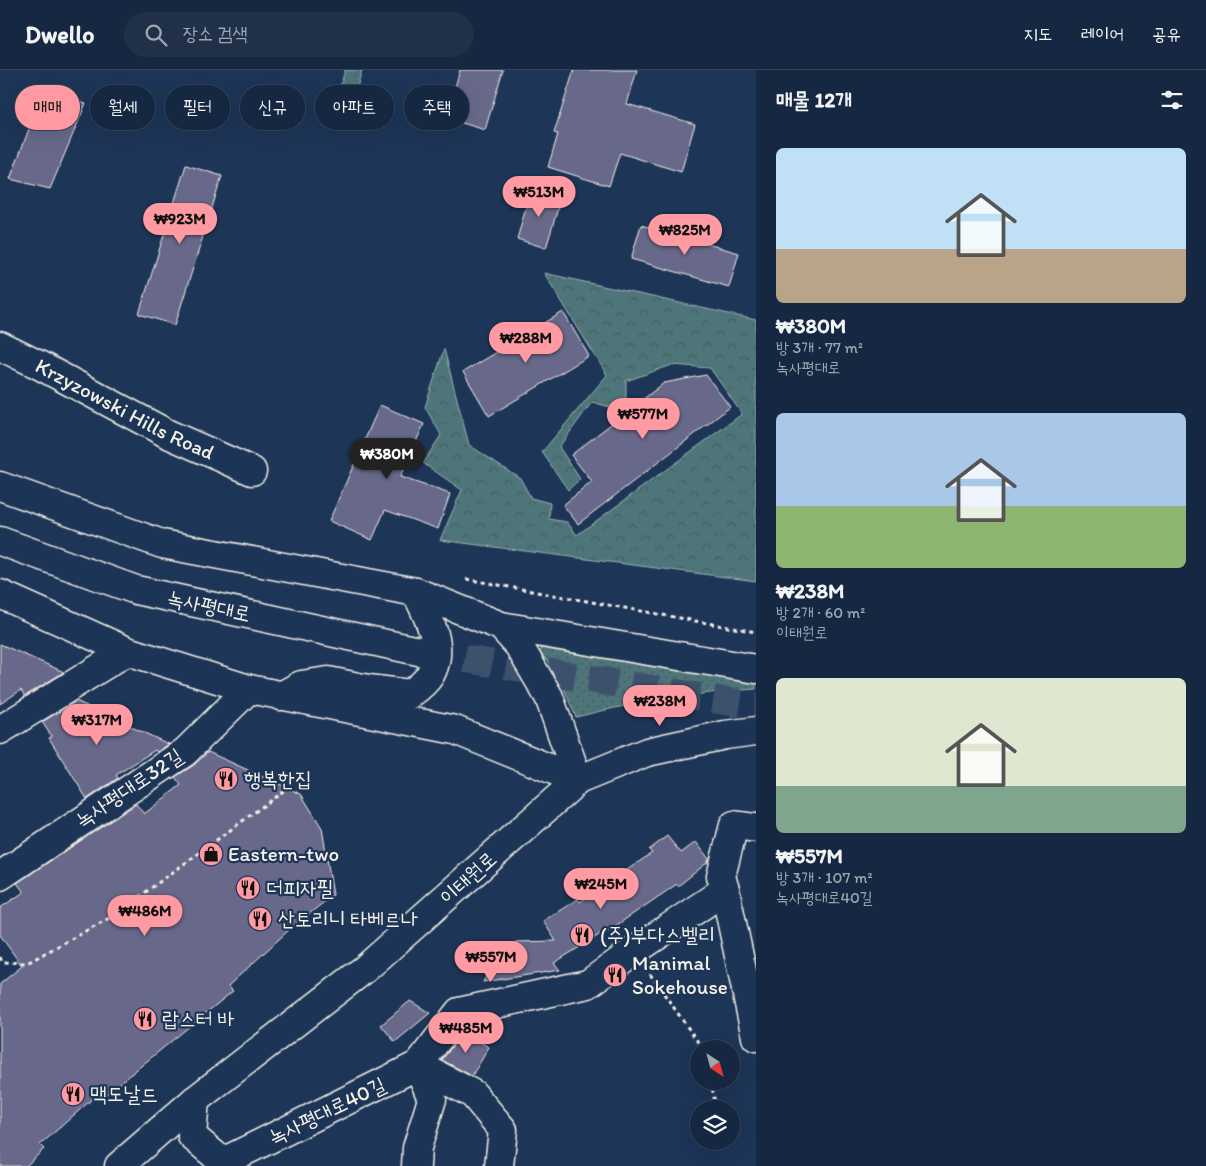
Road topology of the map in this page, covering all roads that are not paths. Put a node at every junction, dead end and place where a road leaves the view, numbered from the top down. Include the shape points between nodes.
1 (0, 346) edge
2 (252, 471) dead end
3 (0, 486) edge
4 (0, 541) edge
5 (416, 592) junction
6 (0, 594) edge
7 (501, 626) junction
8 (127, 651) junction
9 (423, 652) tunnel mouth
10 (756, 669) edge
11 (249, 689) junction
12 (281, 696) junction
13 (0, 730) edge
14 (756, 731) edge
15 (724, 735) junction
16 (756, 736) edge
17 (578, 780) junction
18 (756, 828) edge
19 (0, 876) edge
20 (725, 890) junction
21 (756, 1037) edge
22 (418, 1065) junction
23 (195, 1100) junction
24 (118, 1166) edge
25 (416, 1166) edge
26 (499, 1166) edge

1 - 2 main road, Krzyzowski Hills Road via 168,434
3 - 5 main road via 162,544
4 - 9 main road, 녹사평대로 via 136,590
5 - 7 main road
5 - 12 main road via 432,625 438,653 430,676 410,694 368,690 328,681 301,685
6 - 8 main road
7 - 10 main road
7 - 17 main road via 519,646 549,697
8 - 11 main road
8 - 13 main road
11 - 12 main road
11 - 19 main road, 녹사평대로32길 via 185,752
12 - 17 main road via 455,730
14 - 15 main road, 이태원로
15 - 16 main road
15 - 17 main road, 이태원로 via 647,752
17 - 23 main road, 이태원로 via 366,968
18 - 20 main road via 734,825 721,876
20 - 21 main road
20 - 22 main road, 녹사평대로40길 via 588,984 458,1012
22 - 23 main road, 녹사평대로40길 via 223,1162 192,1136
22 - 25 main road via 432,1099 417,1148
22 - 26 main road via 473,1094 503,1130
23 - 24 main road, 이태원로

